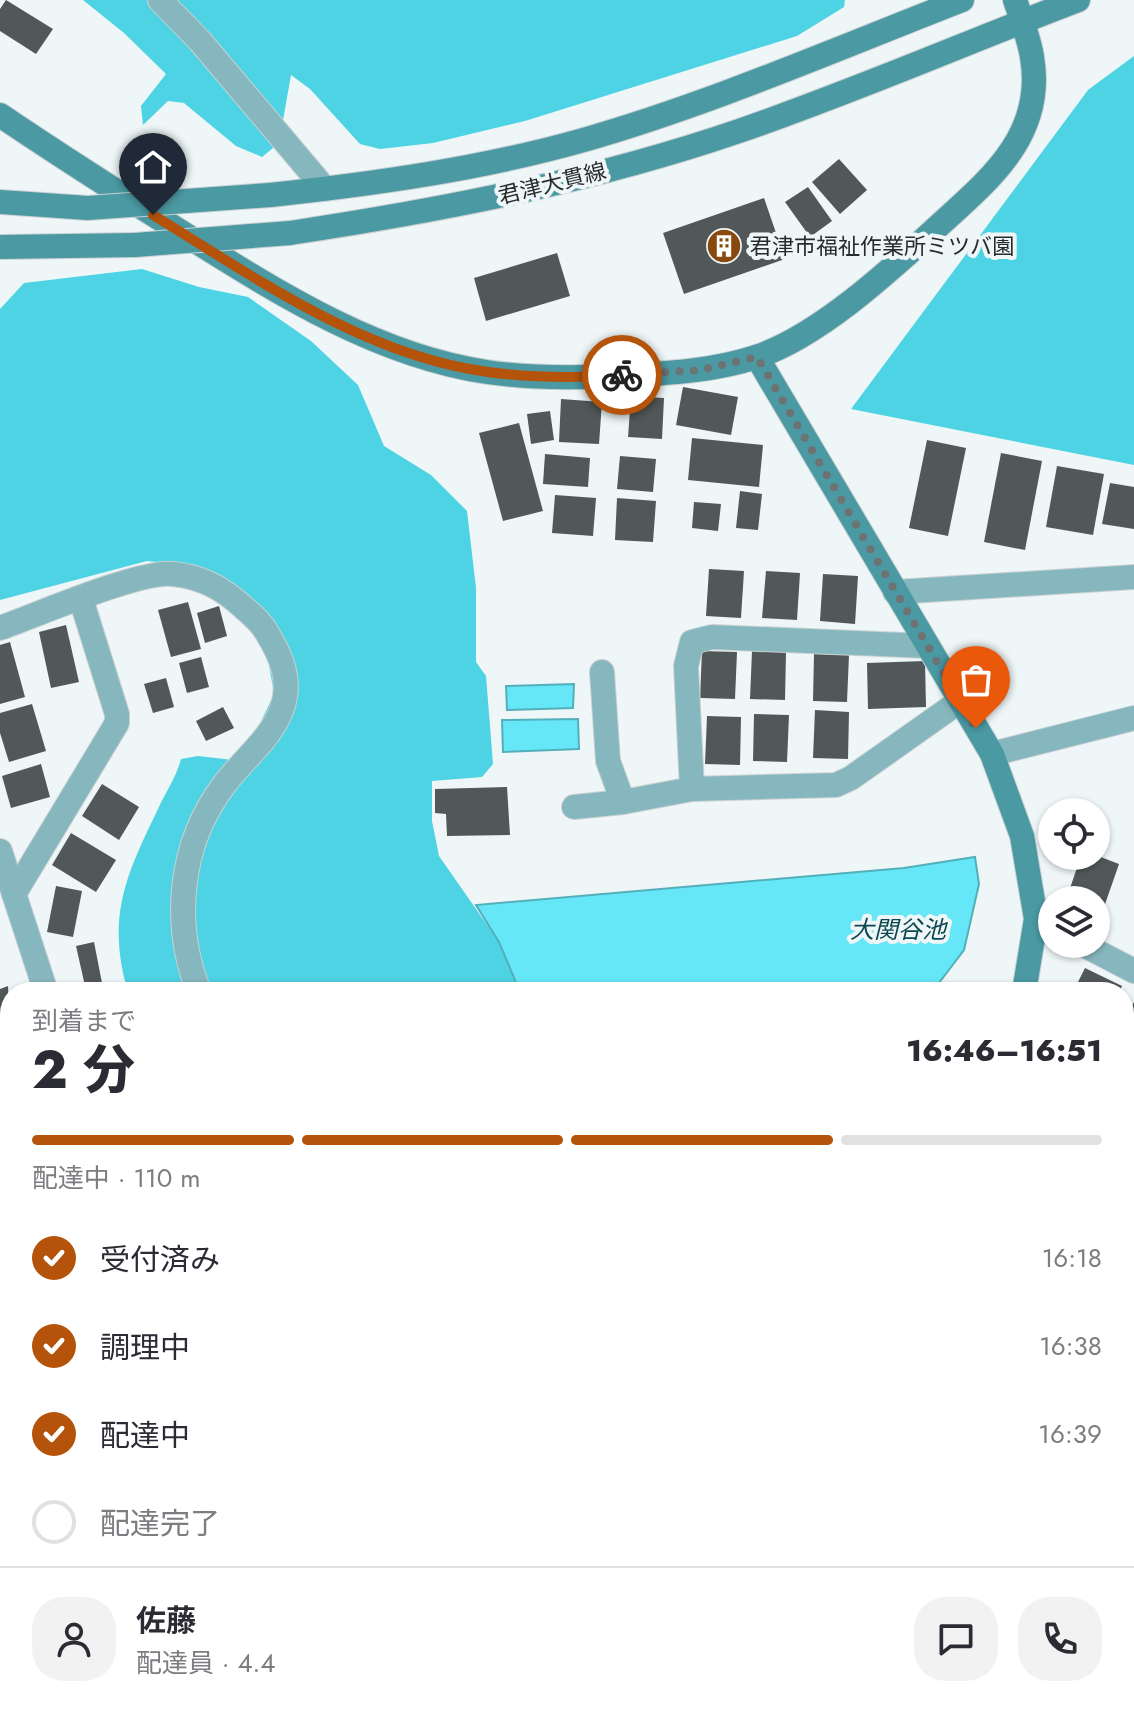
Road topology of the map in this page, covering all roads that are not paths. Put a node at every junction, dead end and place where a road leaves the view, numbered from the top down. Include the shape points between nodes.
1 (160, 0) edge
2 (962, 0) edge
3 (1078, 0) edge
4 (1019, 11) edge
5 (0, 115) edge
6 (325, 189) junction
7 (0, 202) edge
8 (0, 247) edge
9 (757, 357) junction
10 (1134, 577) edge
11 (895, 592) junction
12 (81, 599) junction
13 (0, 628) edge
14 (927, 646) junction
15 (602, 672) dead end
16 (960, 701) junction
17 (1134, 718) edge
18 (992, 754) junction
19 (692, 789) junction
20 (623, 802) junction
21 (574, 807) dead end
22 (0, 851) edge
23 (14, 894) junction
24 (1038, 900) edge
25 (1038, 944) edge
26 (1109, 958) edge
27 (1134, 971) edge
28 (43, 982) edge
29 (195, 982) edge
30 (1027, 982) edge

1 - 6 street
2 - 6 main road, 君津大貫線 via 721,94 579,141
3 - 4 main road, 君津大貫線
4 - 8 main road, 君津大貫線, bridge via 738,131 593,174 414,215 290,233 135,245
4 - 9 main road via 1033,58 1029,113 1000,170 818,325
5 - 9 main road via 285,297 393,347 486,372 583,378 700,370
6 - 7 main road, 君津大貫線, bridge via 88,208
9 - 11 main road
10 - 11 street
11 - 14 main road
12 - 13 street
12 - 23 street via 117,723
12 - 29 street via 170,573 200,579 221,587 262,624 282,658 282,708 201,821 184,882 187,962
14 - 16 main road
14 - 19 street via 712,637 692,642 686,666
15 - 20 street via 608,761
16 - 18 main road
16 - 19 street via 836,785
17 - 18 street
18 - 24 main road
19 - 20 street
20 - 21 street
22 - 23 street
23 - 28 street
25 - 30 main road
26 - 27 street

